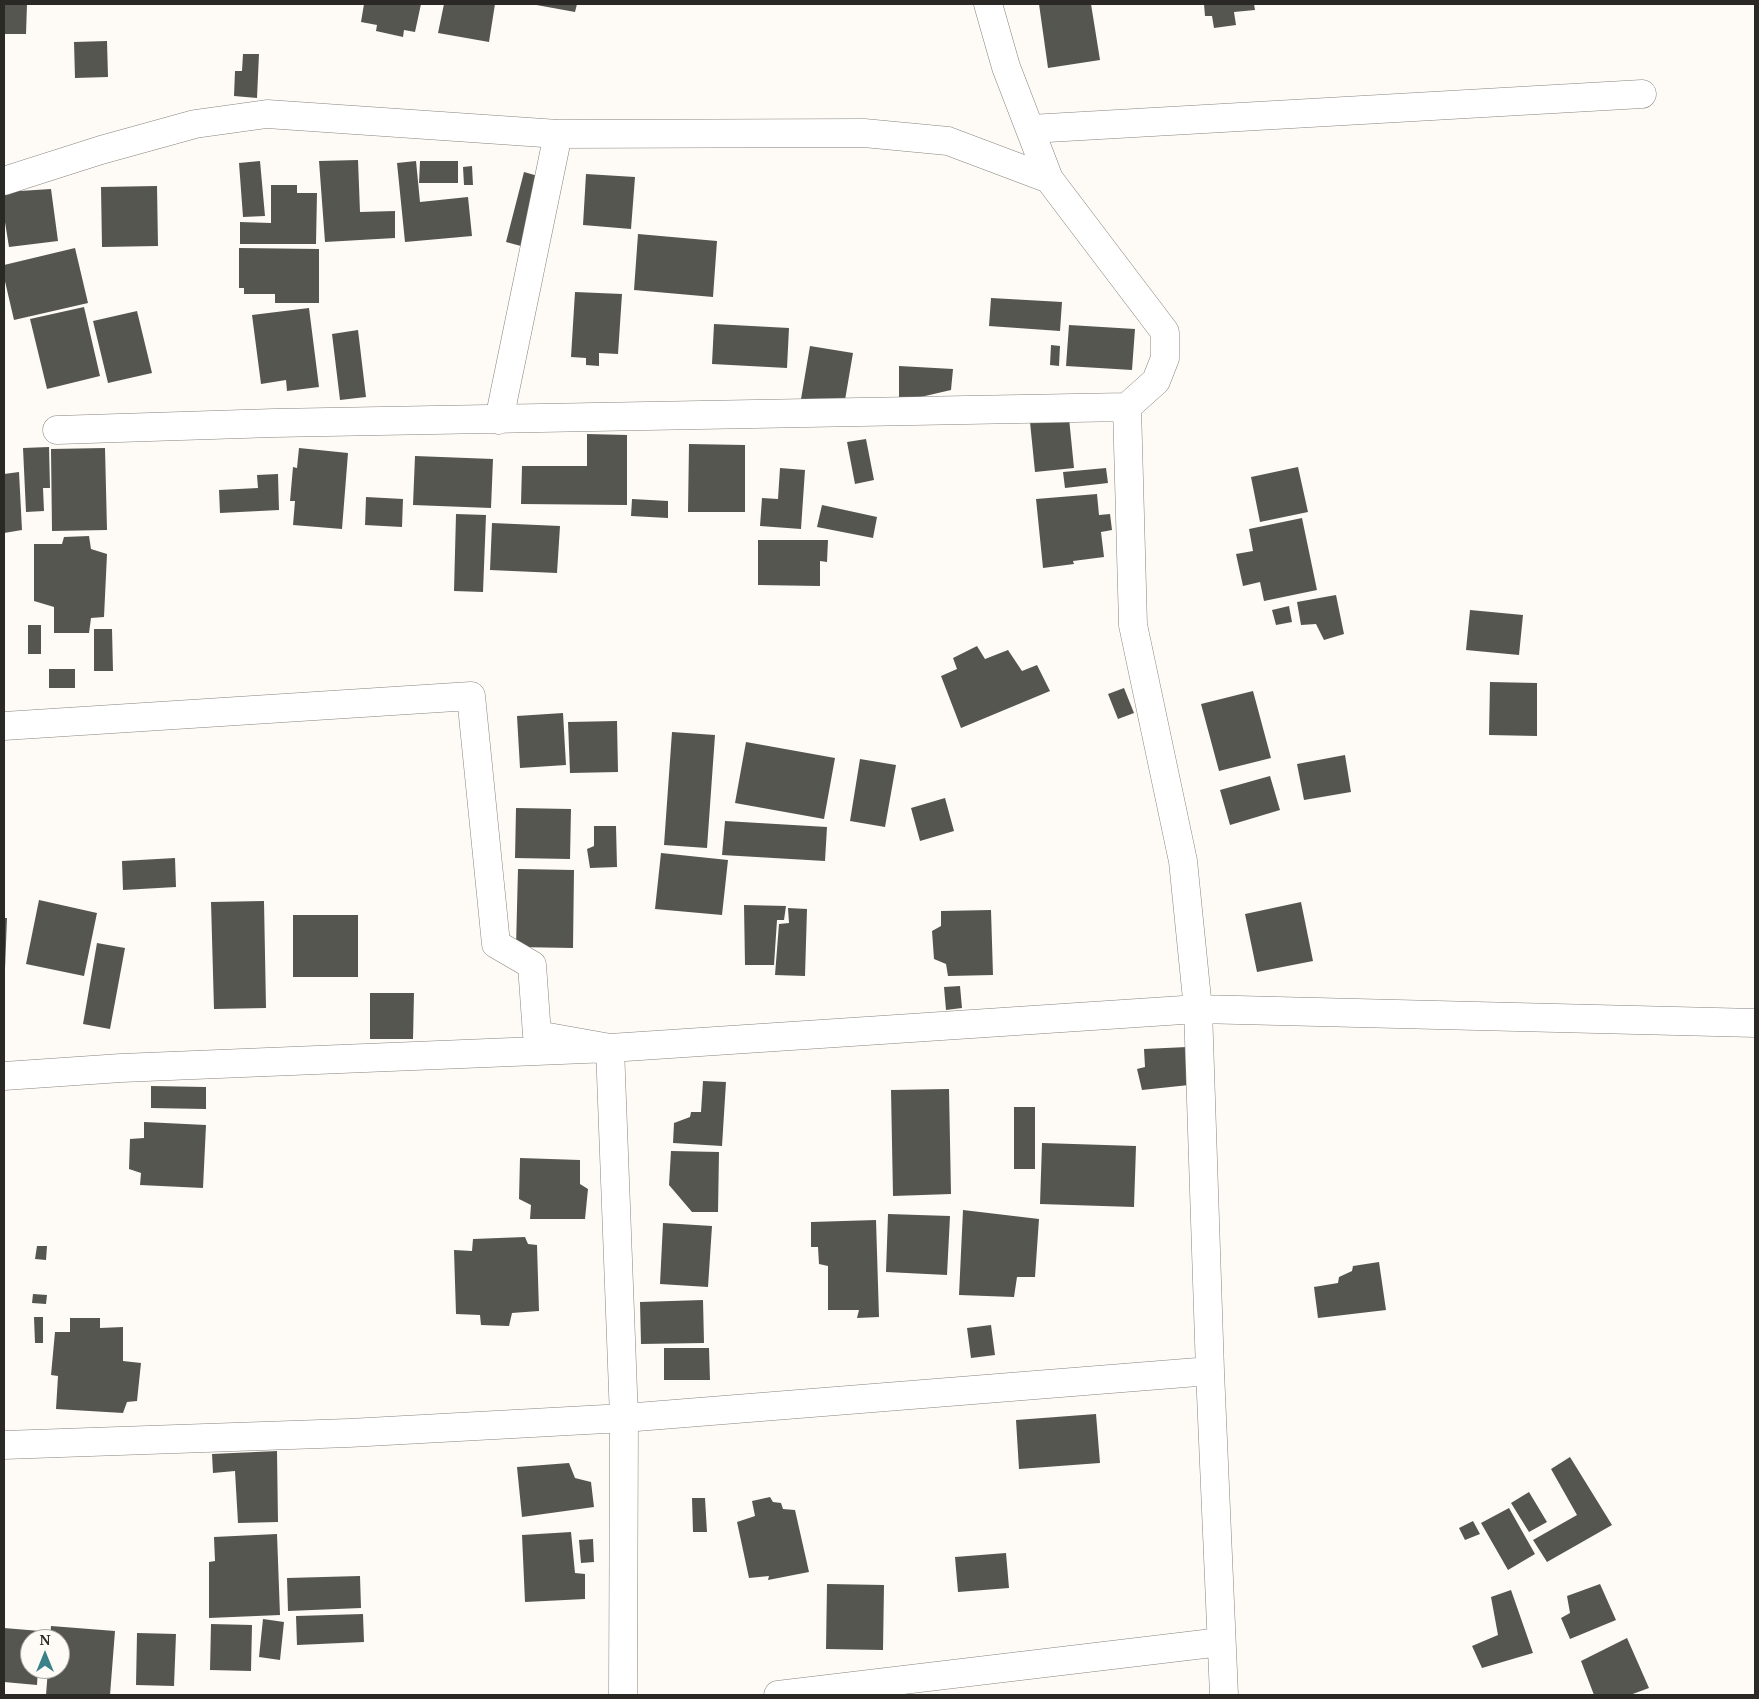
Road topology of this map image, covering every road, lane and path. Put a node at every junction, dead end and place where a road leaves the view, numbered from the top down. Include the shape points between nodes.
1 (988, 4) edge
2 (1642, 94) dead end
3 (1030, 129) junction
4 (558, 134) junction
5 (1049, 179) junction
6 (4, 181) edge
7 (1127, 407) junction
8 (499, 420) junction
9 (57, 430) dead end
10 (4, 726) edge
11 (1198, 1009) junction
12 (1755, 1023) edge
13 (610, 1048) junction
14 (4, 1076) edge
15 (1210, 1371) junction
16 (624, 1418) junction
17 (4, 1445) edge
18 (1221, 1642) junction
19 (623, 1695) edge
20 (778, 1695) edge
21 (1224, 1695) edge

1 - 3 street via 1006,66
2 - 3 street
3 - 5 street
4 - 5 street via 864,133 948,141
4 - 6 street via 267,114 195,124
4 - 8 street
5 - 7 street via 1165,332 1165,358 1156,381
7 - 8 street
7 - 11 street via 1133,625 1183,861
8 - 9 street
10 - 13 street via 471,696 496,944 532,965 537,1035
11 - 12 street
11 - 13 street
11 - 15 street
13 - 14 street via 121,1068
13 - 16 street
15 - 16 street
15 - 18 street
16 - 17 street via 349,1433
16 - 19 street
18 - 20 street
18 - 21 street

